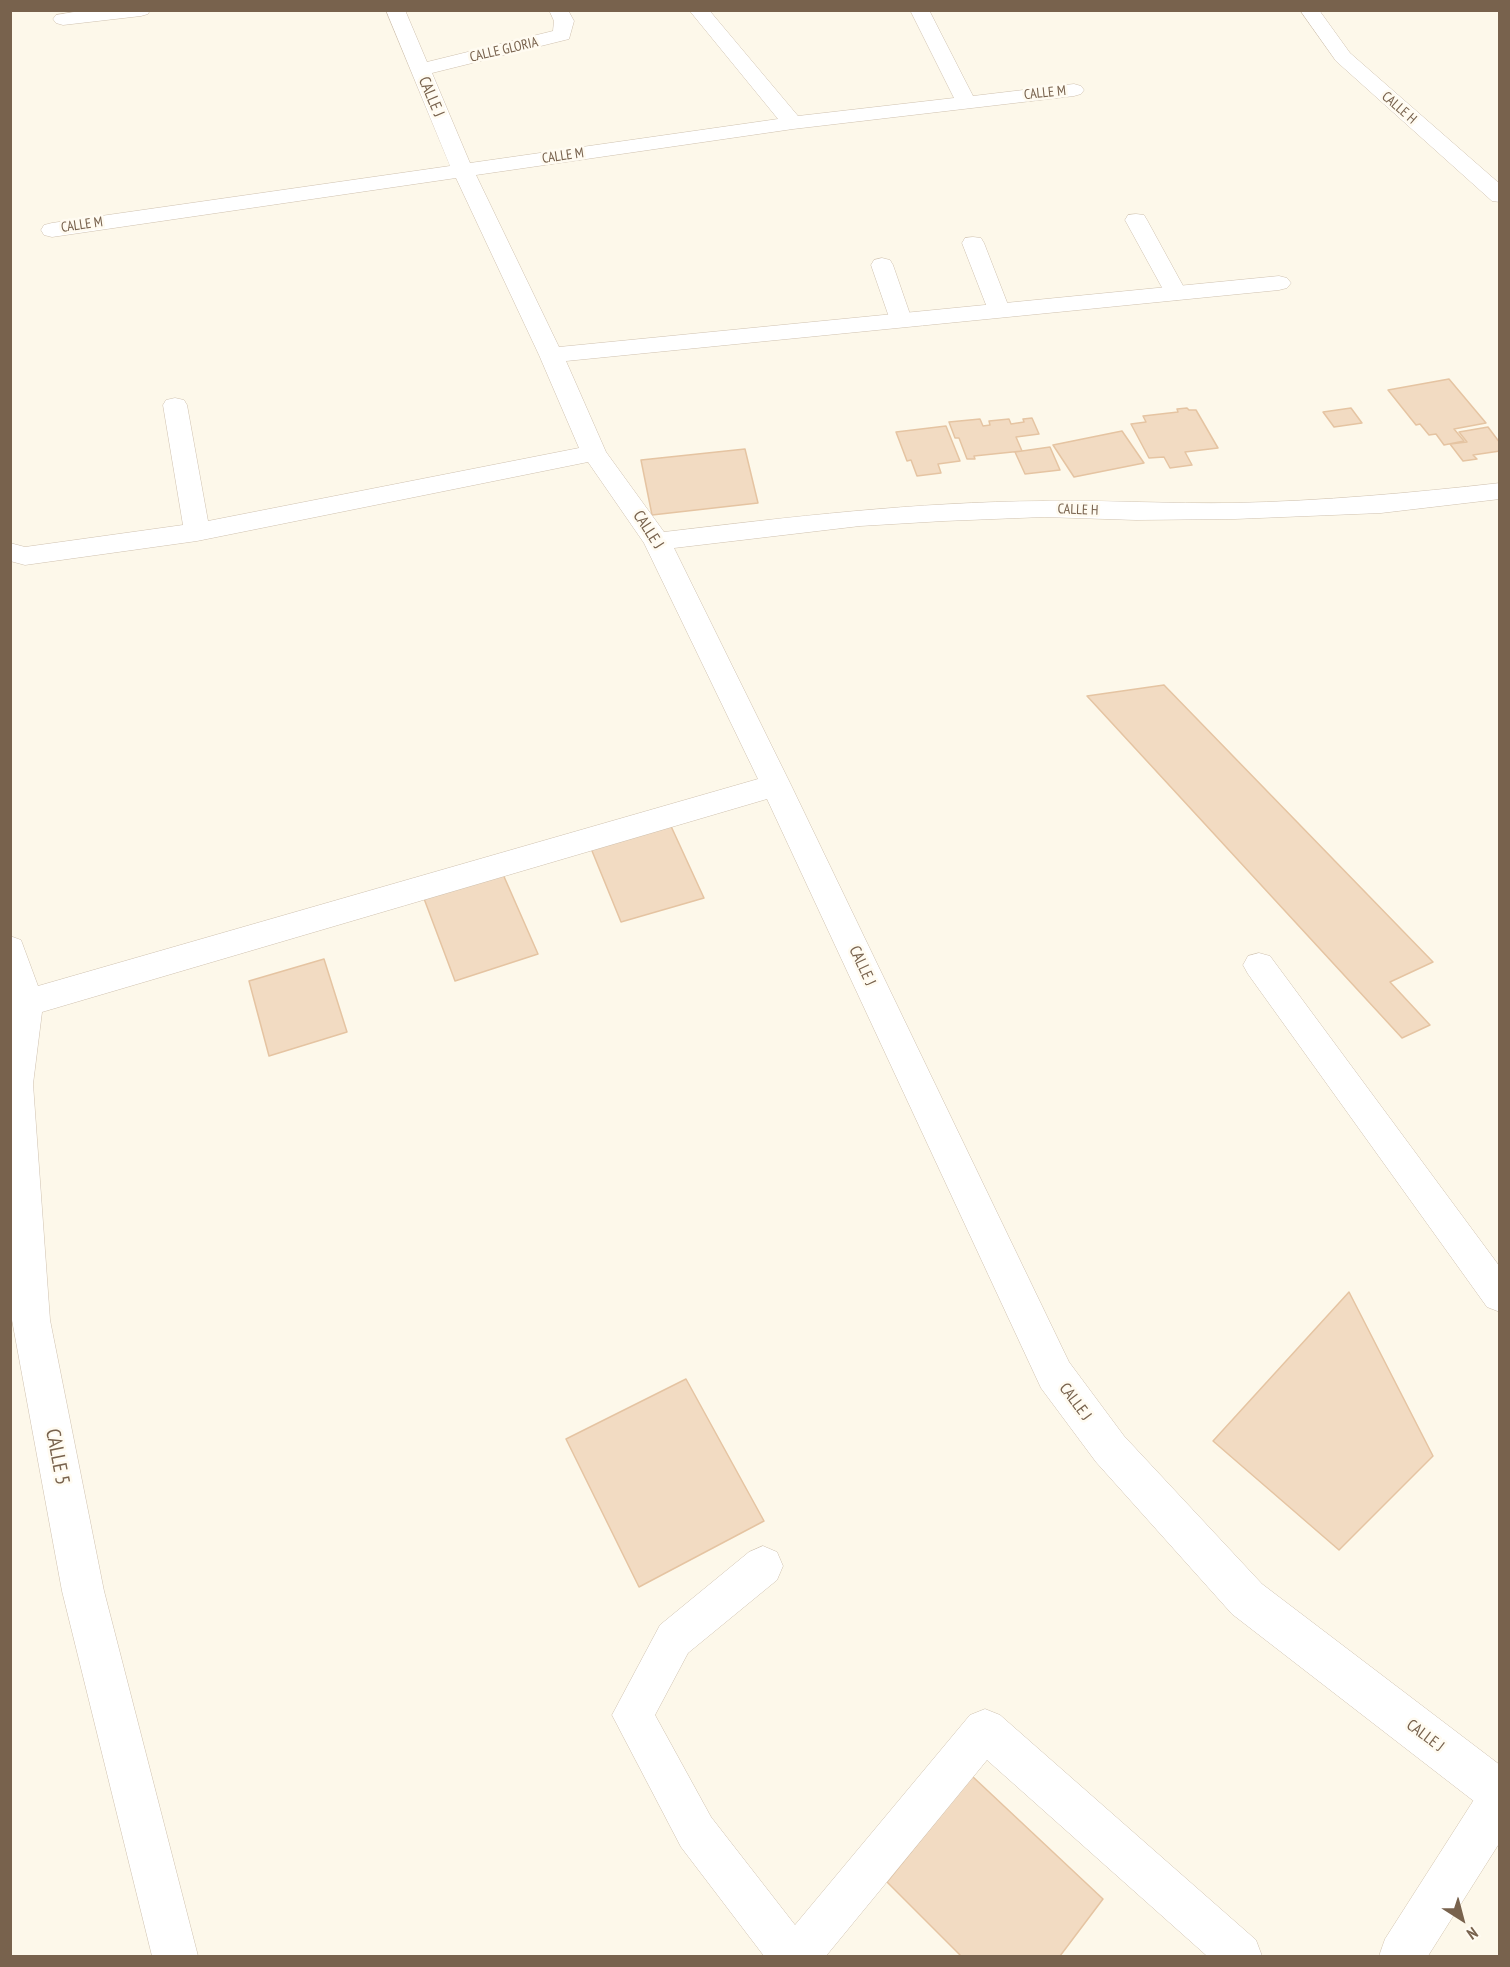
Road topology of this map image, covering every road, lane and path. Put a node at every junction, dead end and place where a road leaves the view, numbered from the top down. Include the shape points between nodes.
1 (141, 10) edge
2 (395, 10) edge
3 (558, 10) edge
4 (698, 10) edge
5 (920, 10) edge
6 (1309, 10) edge
7 (63, 19) dead end
8 (419, 70) junction
9 (1074, 90) dead end
10 (966, 101) junction
11 (793, 123) junction
12 (463, 171) junction
13 (1500, 196) edge
14 (1136, 220) dead end
15 (52, 230) dead end
16 (973, 243) dead end
17 (882, 266) dead end
18 (1279, 283) dead end
19 (1176, 293) junction
20 (999, 310) junction
21 (901, 320) junction
22 (551, 355) junction
23 (175, 405) dead end
24 (594, 453) junction
25 (1500, 491) edge
26 (197, 532) junction
27 (657, 541) junction
28 (10, 552) edge
29 (776, 785) junction
30 (10, 949) edge
31 (1259, 965) dead end
32 (26, 1003) junction
33 (1500, 1296) edge
34 (21, 1323) edge
35 (763, 1566) dead end
36 (1500, 1793) edge
37 (1500, 1800) edge
38 (175, 1956) edge
39 (791, 1956) edge
40 (798, 1956) edge
41 (1240, 1956) edge
42 (1402, 1956) edge

1 - 7 street
2 - 8 street, CALLE J
3 - 8 street, CALLE GLORIA via 564,21 562,35
4 - 11 street
5 - 10 street
6 - 13 street, CALLE H via 1343,57
8 - 12 street, CALLE J
9 - 10 street, CALLE M
10 - 11 street, CALLE M
11 - 12 street, CALLE M
12 - 15 street, CALLE M
12 - 22 street, CALLE J
14 - 19 lane
16 - 20 lane
17 - 21 lane
18 - 19 street
19 - 20 street
20 - 21 street
21 - 22 street
22 - 24 street, CALLE J
23 - 26 street
24 - 26 street
24 - 27 street, CALLE J
25 - 27 street, CALLE H via 1370,506 944,513 860,518
26 - 28 street via 25,556
27 - 29 street, CALLE J
29 - 32 street
29 - 36 street, CALLE J via 1055,1375 1110,1449 1246,1599
30 - 32 street, CALLE 5
31 - 33 lane
32 - 34 street, CALLE 5 via 16,1084
34 - 38 street, CALLE 5 via 83,1591
35 - 39 lane via 674,1640 633,1715 696,1832
37 - 42 street
40 - 41 lane via 985,1730

